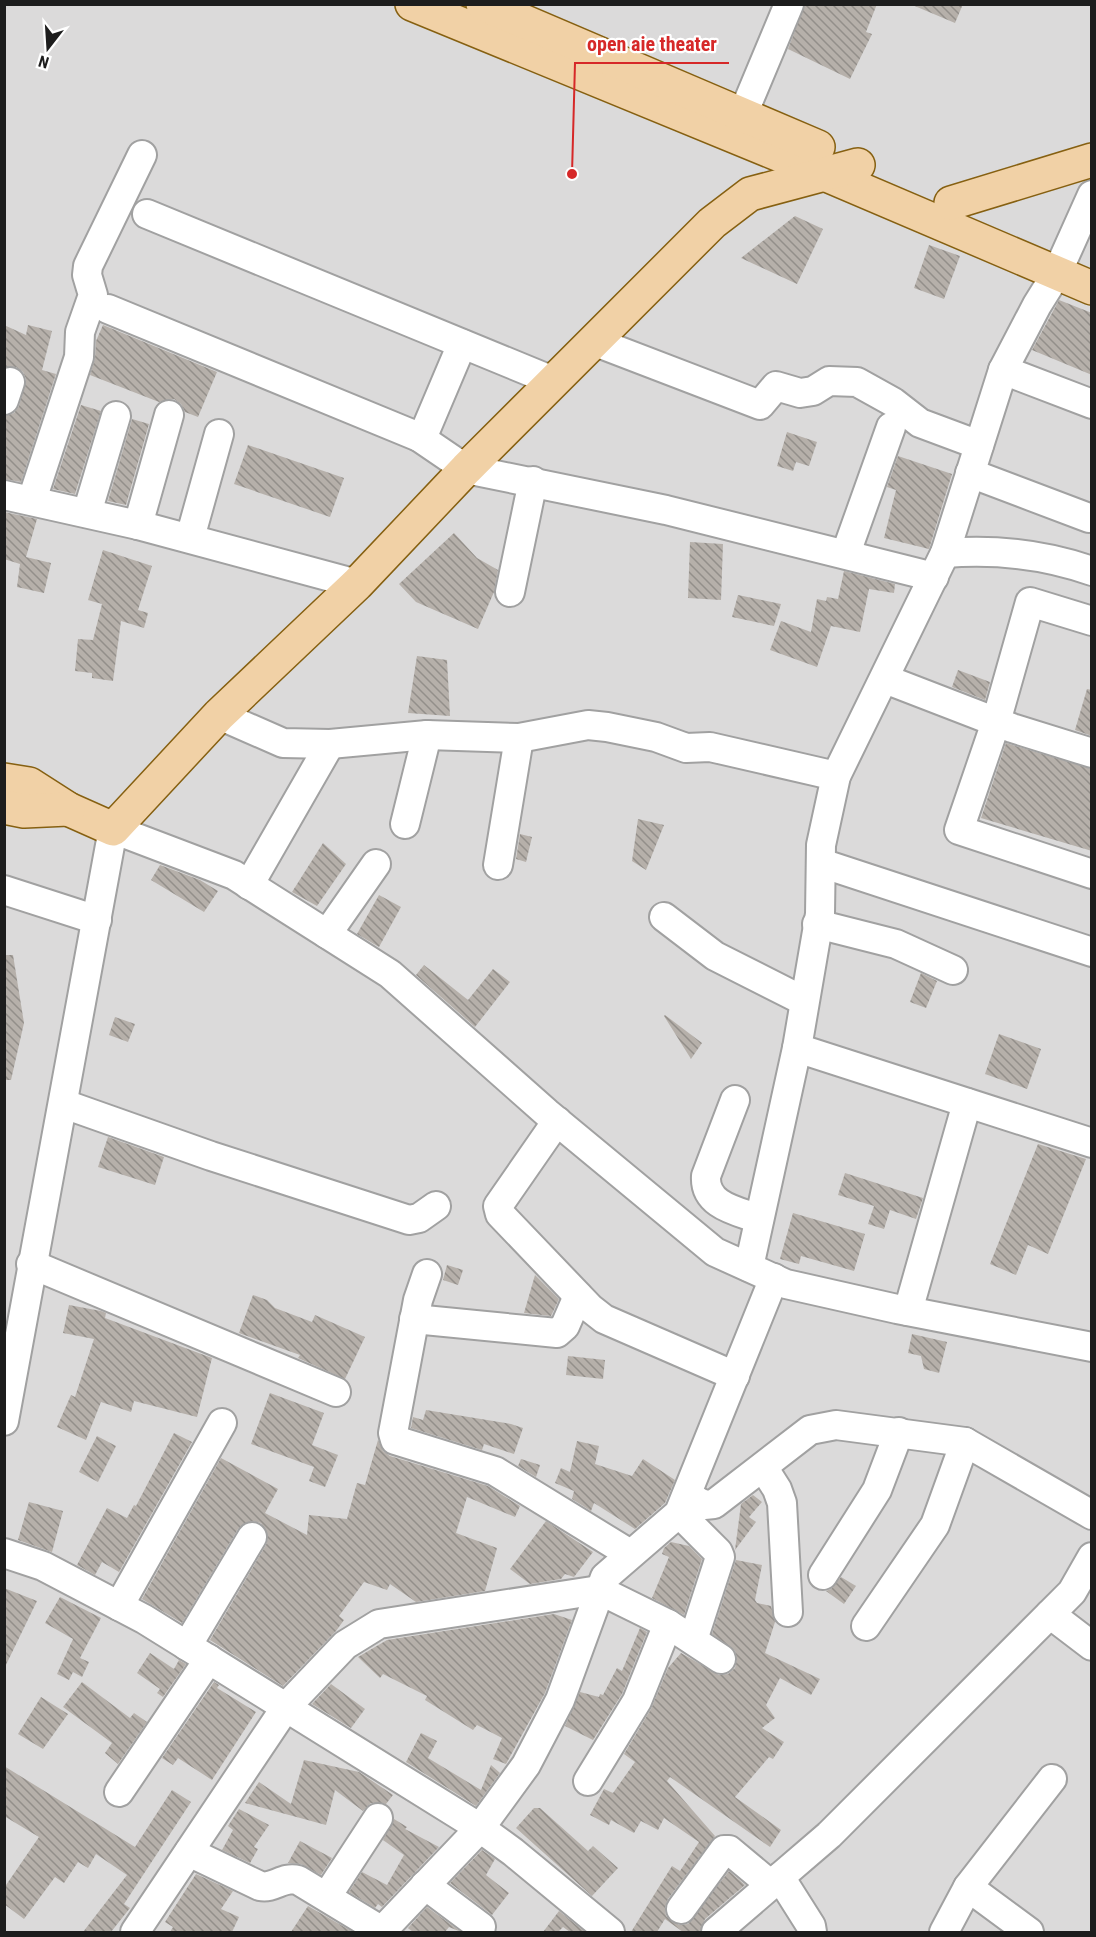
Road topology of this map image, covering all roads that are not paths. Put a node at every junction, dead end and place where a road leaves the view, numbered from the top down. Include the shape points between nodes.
1 (412, 4) edge
2 (483, 4) edge
3 (789, 4) edge
4 (463, 15) edge
5 (744, 127) junction
6 (142, 155) dead end
7 (1092, 160) edge
8 (858, 165) junction
9 (827, 175) junction
10 (750, 194) junction
11 (1092, 195) edge
12 (951, 203) junction
13 (147, 214) dead end
14 (1072, 263) edge
15 (1092, 288) edge
16 (108, 309) dead end
17 (594, 341) junction
18 (462, 344) junction
19 (1003, 370) junction
20 (553, 381) junction
21 (1092, 404) edge
22 (170, 415) dead end
23 (116, 416) dead end
24 (891, 427) dead end
25 (219, 434) dead end
26 (419, 437) junction
27 (979, 445) junction
28 (465, 469) junction
29 (970, 473) junction
30 (533, 482) junction
31 (18, 497) edge
32 (87, 513) junction
33 (1089, 518) dead end
34 (138, 525) junction
35 (190, 538) junction
36 (846, 553) junction
37 (939, 565) junction
38 (1092, 571) edge
39 (357, 584) junction
40 (510, 592) dead end
41 (1092, 621) edge
42 (885, 679) junction
43 (219, 715) junction
44 (996, 722) junction
45 (428, 735) junction
46 (519, 738) junction
47 (330, 744) junction
48 (1092, 753) edge
49 (836, 776) junction
50 (4, 780) edge
51 (4, 807) edge
52 (68, 809) junction
53 (405, 824) dead end
54 (113, 829) junction
55 (821, 863) junction
56 (376, 864) dead end
57 (498, 865) dead end
58 (1092, 874) edge
59 (249, 885) junction
60 (4, 890) edge
61 (664, 916) dead end
62 (97, 920) junction
63 (817, 924) junction
64 (327, 934) junction
65 (1092, 952) edge
66 (953, 970) dead end
67 (804, 1001) junction
68 (797, 1048) junction
69 (735, 1100) dead end
70 (967, 1103) junction
71 (64, 1104) junction
72 (558, 1121) junction
73 (1092, 1143) edge
74 (436, 1206) dead end
75 (759, 1219) junction
76 (31, 1264) junction
77 (761, 1272) junction
78 (427, 1274) dead end
79 (579, 1296) junction
80 (908, 1311) junction
81 (414, 1319) junction
82 (12, 1330) edge
83 (1092, 1347) edge
84 (735, 1376) junction
85 (336, 1392) dead end
86 (4, 1421) edge
87 (222, 1423) dead end
88 (899, 1432) junction
89 (965, 1442) junction
90 (763, 1467) junction
91 (683, 1504) junction
92 (1092, 1515) edge
93 (252, 1537) dead end
94 (4, 1553) edge
95 (630, 1554) junction
96 (1092, 1557) edge
97 (823, 1575) dead end
98 (599, 1590) junction
99 (119, 1606) junction
100 (788, 1612) dead end
101 (1050, 1614) junction
102 (668, 1624) junction
103 (866, 1626) dead end
104 (693, 1640) junction
105 (1092, 1646) edge
106 (198, 1652) junction
107 (721, 1659) dead end
108 (286, 1707) junction
109 (1052, 1779) dead end
110 (588, 1781) dead end
111 (119, 1792) dead end
112 (378, 1818) dead end
113 (480, 1828) junction
114 (189, 1852) junction
115 (776, 1881) junction
116 (426, 1885) junction
117 (969, 1887) junction
118 (327, 1896) junction
119 (681, 1909) dead end
120 (481, 1927) dead end
121 (135, 1932) edge
122 (382, 1932) edge
123 (610, 1932) edge
124 (716, 1932) edge
125 (812, 1932) edge
126 (944, 1932) edge
127 (1029, 1932) edge

1 - 4 main road
2 - 5 main road
3 - 5 street
4 - 5 main road
5 - 8 main road
5 - 9 main road
5 - 10 main road
6 - 31 street via 88,266 93,295 80,332 80,357
7 - 12 main road
8 - 9 main road
8 - 12 main road
9 - 10 main road
9 - 14 main road
10 - 17 main road via 712,223
11 - 14 street
12 - 14 main road
13 - 18 street
14 - 15 main road
14 - 19 street via 1037,305
16 - 26 street
17 - 20 main road
17 - 27 street via 760,405 776,386 800,393 813,391 829,381 857,382 920,423
18 - 20 street
18 - 26 street via 423,436
19 - 21 street
19 - 27 street
20 - 28 main road
22 - 34 street
23 - 32 street
24 - 36 street
25 - 35 street
26 - 28 street
27 - 29 street
28 - 30 street
28 - 39 main road
29 - 33 street
29 - 37 street
30 - 36 street
30 - 40 street
31 - 32 street
32 - 34 street
34 - 35 street
35 - 39 street
36 - 37 street
37 - 38 street via 972,551 1053,558
37 - 42 street
39 - 43 main road
41 - 44 street via 1030,602
42 - 44 street
42 - 49 street
43 - 47 street via 283,743
43 - 54 main road
44 - 48 street
44 - 58 street via 959,830
45 - 46 street
45 - 47 street
45 - 53 street
46 - 49 street via 588,725 607,727 686,748 710,747
46 - 57 street
47 - 59 street
49 - 55 street via 821,845
50 - 52 main road via 29,784
51 - 52 main road via 24,811
52 - 54 main road
54 - 59 street via 234,875
54 - 62 street
55 - 63 street
55 - 65 street
56 - 64 street
59 - 64 street
60 - 62 street
61 - 67 street via 716,956
62 - 71 street
63 - 66 street via 896,944
63 - 67 street
64 - 72 street via 390,974
67 - 68 street
68 - 70 street
68 - 75 street
69 - 75 street via 706,1176 706,1187 722,1206
70 - 73 street
70 - 80 street
71 - 74 street via 410,1220
71 - 76 street
72 - 77 street via 715,1252
72 - 79 street via 498,1210
75 - 77 street
76 - 82 street
76 - 85 street
77 - 80 street via 786,1284
77 - 84 street
78 - 81 street
79 - 81 street via 565,1326 557,1333
79 - 84 street via 604,1319
80 - 83 street
81 - 95 street via 393,1433 395,1440 495,1471
82 - 86 street
84 - 91 street
87 - 99 street
88 - 89 street
88 - 90 street via 822,1426 810,1430
88 - 97 street via 878,1490
89 - 92 street
89 - 103 street via 935,1525
90 - 91 street via 714,1504
90 - 100 street via 782,1503
91 - 95 street
91 - 104 street via 720,1557
93 - 106 street
94 - 99 street via 42,1566
95 - 98 street via 612,1569
96 - 101 street via 1072,1592
98 - 102 street
98 - 108 street via 379,1624 345,1645
98 - 113 street via 561,1700 526,1765
99 - 106 street
101 - 105 street
101 - 115 street via 829,1835
102 - 104 street
102 - 110 street via 637,1701
104 - 107 street
106 - 108 street
106 - 111 street
108 - 113 street
108 - 114 street
109 - 117 street
112 - 118 street
113 - 116 street
113 - 123 street
114 - 118 street via 260,1886 293,1879
114 - 121 street
115 - 119 street via 724,1850
115 - 124 street
115 - 125 street
116 - 120 street
116 - 122 street
117 - 126 street
117 - 127 street
118 - 122 street

